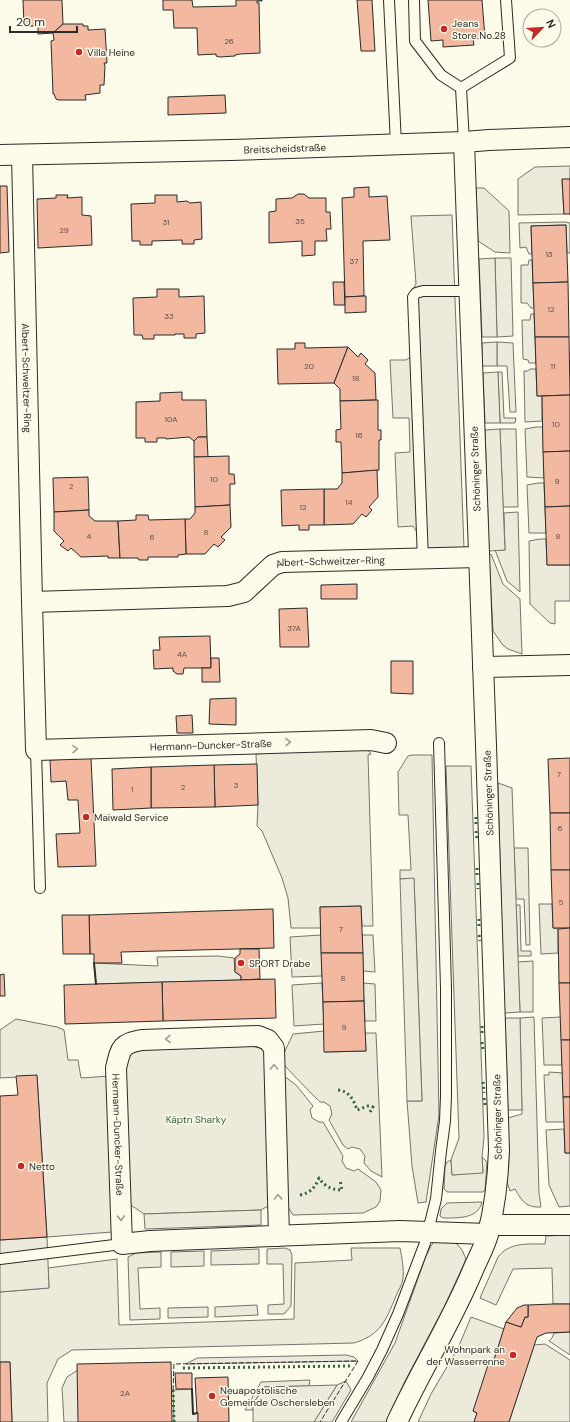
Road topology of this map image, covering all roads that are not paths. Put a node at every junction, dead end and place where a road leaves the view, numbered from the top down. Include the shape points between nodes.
1 (389, 0) edge
2 (414, 0) edge
3 (506, 0) edge
4 (461, 88) junction
5 (570, 137) edge
6 (464, 142) junction
7 (396, 144) junction
8 (22, 154) junction
9 (0, 155) edge
10 (469, 291) junction
11 (479, 557) junction
12 (423, 560) junction
13 (32, 602) junction
14 (570, 665) edge
15 (483, 667) junction
16 (386, 743) dead end
17 (439, 743) dead end
18 (36, 750) junction
19 (40, 888) dead end
20 (570, 1225) edge
21 (489, 1230) junction
22 (429, 1231) junction
23 (279, 1236) junction
24 (122, 1244) junction
25 (0, 1259) edge
26 (341, 1422) edge
27 (397, 1422) edge

1 - 7 lane
2 - 4 lane via 415,41 441,75
3 - 4 lane via 510,58
4 - 6 lane
5 - 6 street, Breitscheidstraße
6 - 7 street, Breitscheidstraße
6 - 10 street, Schöninger Straße
7 - 8 street, Breitscheidstraße
8 - 9 street, Breitscheidstraße
8 - 13 street, Albert-Schweitzer-Ring
10 - 11 street, Schöninger Straße
10 - 12 lane via 423,292 416,293 413,297
11 - 12 street, Albert-Schweitzer-Ring
11 - 15 street, Schöninger Straße
12 - 13 street, Albert-Schweitzer-Ring via 282,562 273,565 244,592 228,596
13 - 18 street, Albert-Schweitzer-Ring
14 - 15 street
15 - 21 street, Schöninger Straße via 499,1150 496,1198
18 -> 16 street, Hermann-Duncker-Straße via 372,740
17 - 22 lane via 446,988 446,1096 436,1199
18 - 19 lane
20 - 21 street
21 - 22 street
21 - 27 street, Schöninger Straße via 461,1299
22 - 23 street
22 - 26 lane via 382,1350
23 - 24 street
23 -> 24 street, Hermann-Duncker-Straße via 274,1048 268,1040 258,1036 142,1040 128,1043 120,1052 116,1068
24 - 25 lane

